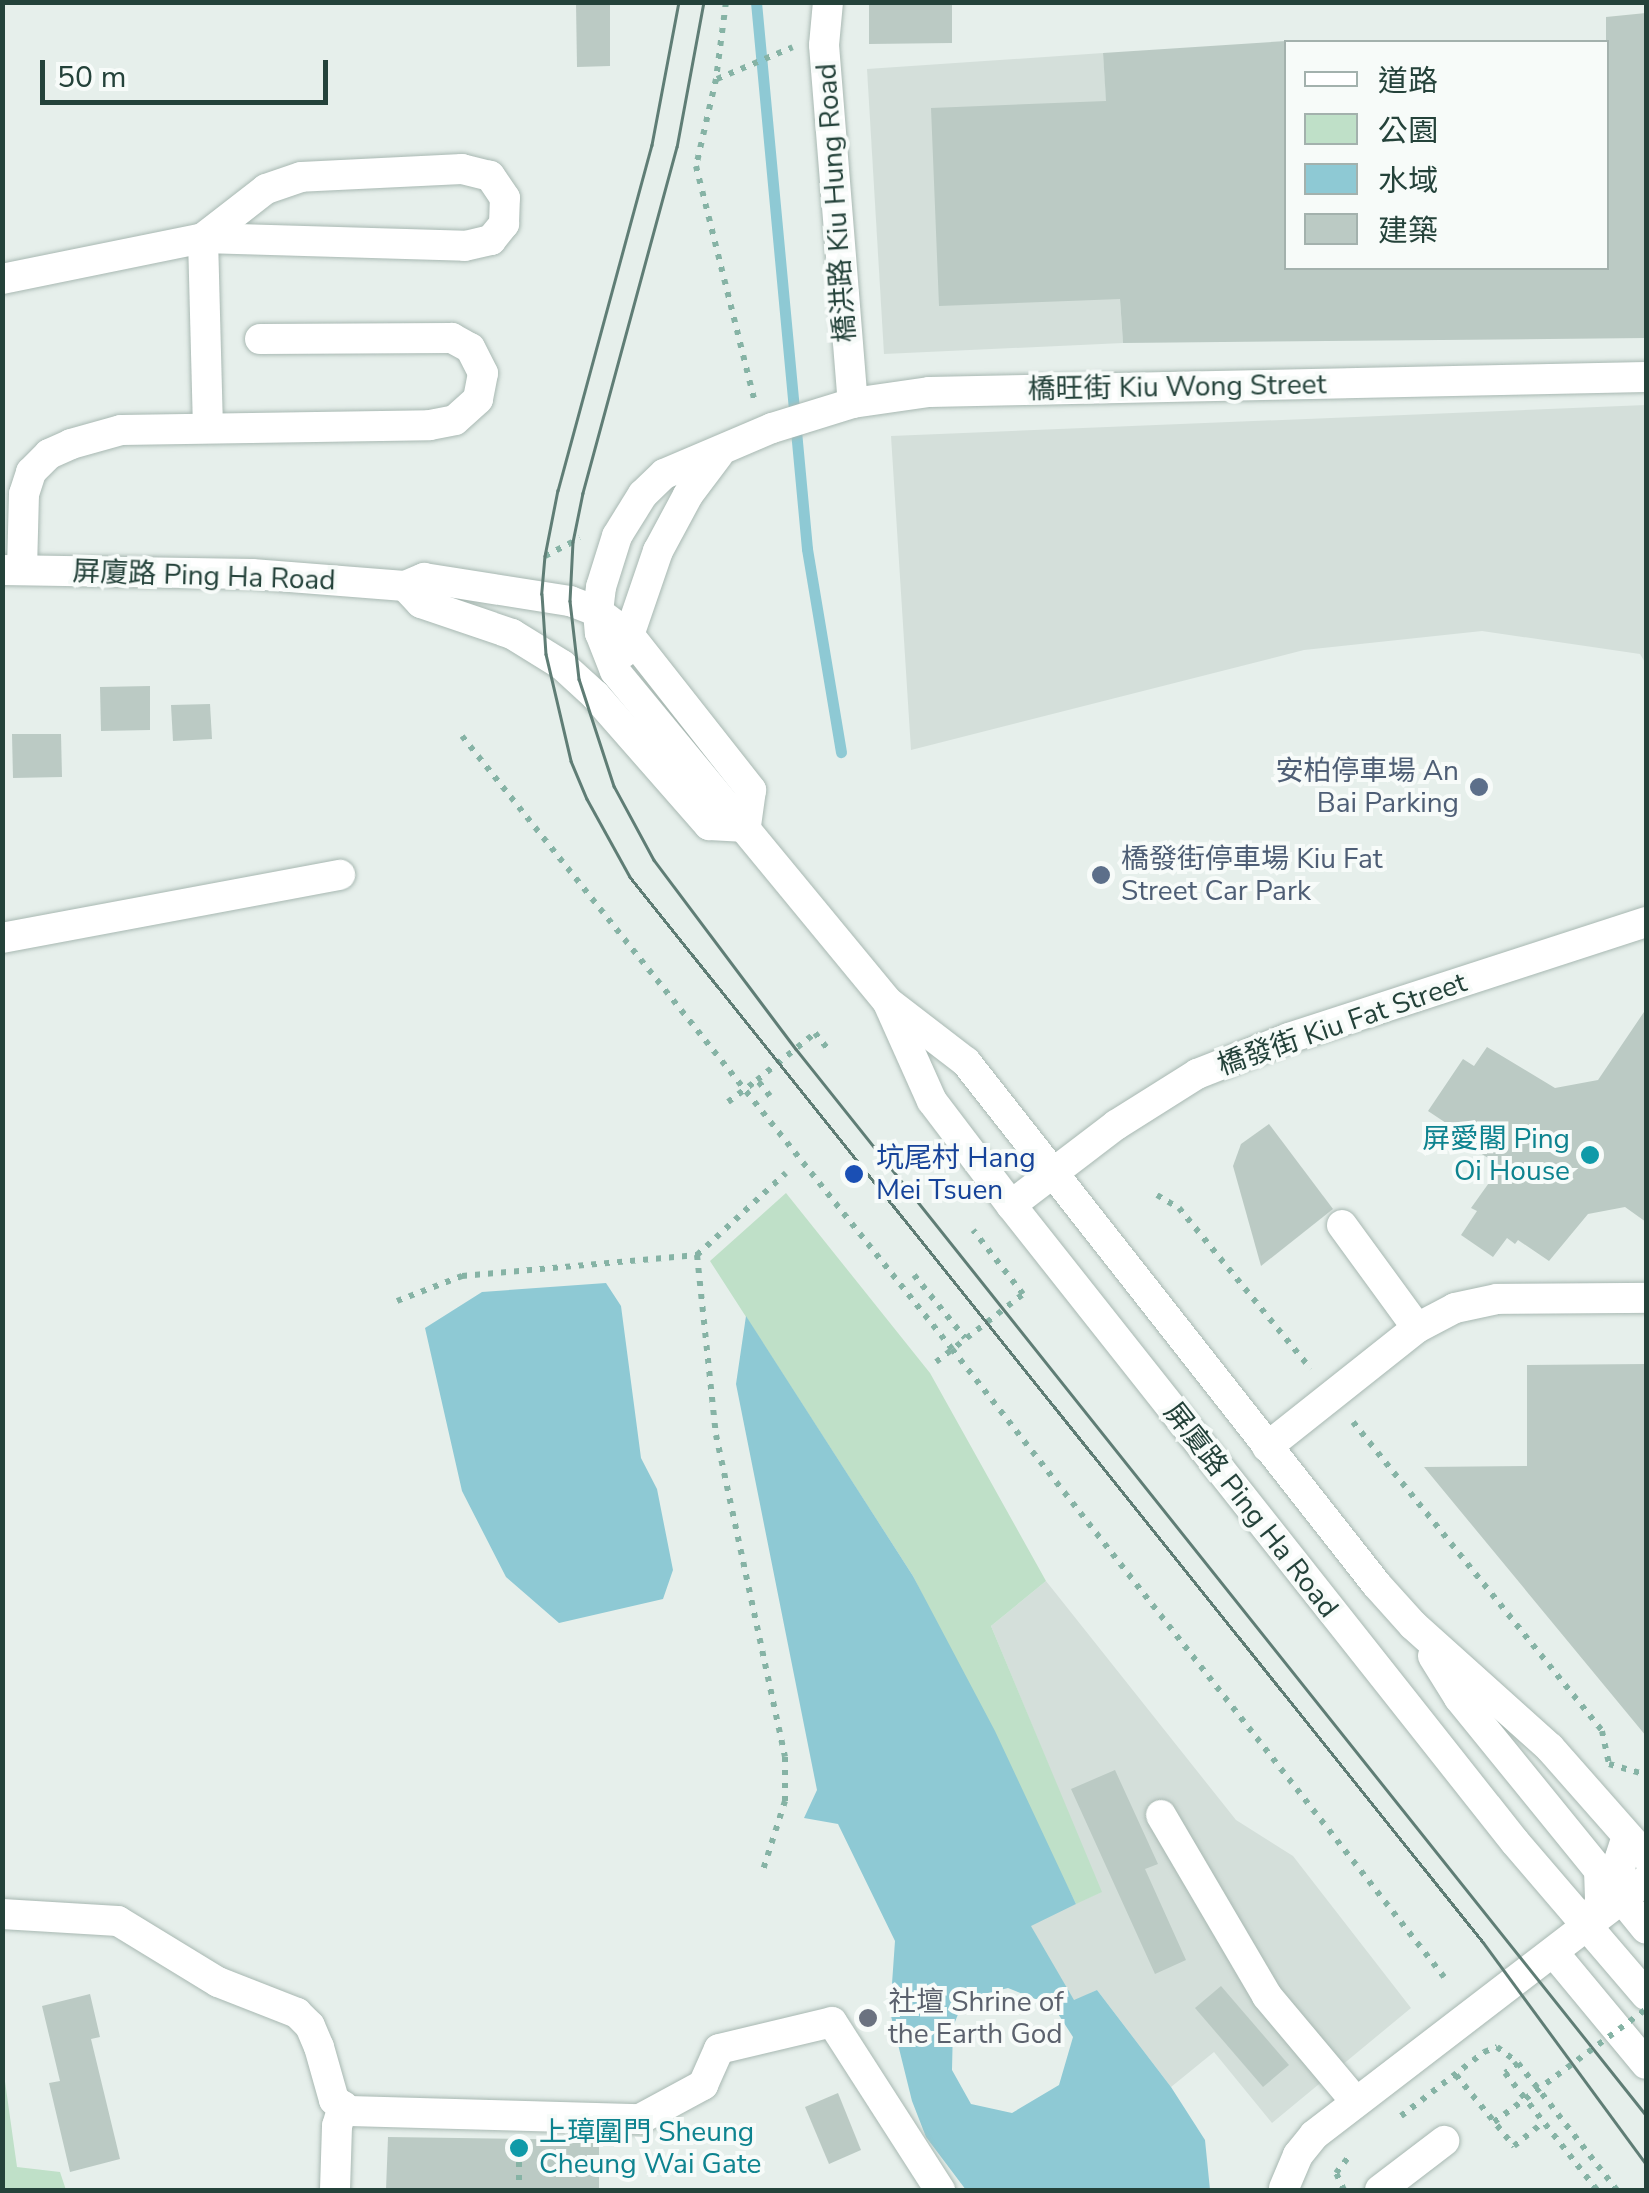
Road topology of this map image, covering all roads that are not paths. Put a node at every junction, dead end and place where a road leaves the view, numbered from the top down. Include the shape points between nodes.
1 (828, 2) edge
2 (204, 238) junction
3 (2, 279) edge
4 (260, 339) dead end
5 (1646, 377) edge
6 (843, 406) junction
7 (208, 426) junction
8 (718, 454) junction
9 (12, 570) edge
10 (405, 586) junction
11 (598, 612) junction
12 (630, 636) junction
13 (615, 671) junction
14 (595, 695) junction
15 (746, 827) junction
16 (340, 876) dead end
17 (1646, 922) edge
18 (2, 938) edge
19 (888, 1002) junction
20 (1053, 1172) junction
21 (1011, 1205) junction
22 (1342, 1224) dead end
23 (1646, 1298) edge
24 (1417, 1328) junction
25 (1267, 1446) junction
26 (1413, 1625) junction
27 (1161, 1815) dead end
28 (1640, 1837) edge
29 (1598, 1870) junction
30 (1646, 1880) edge
31 (1622, 1899) junction
32 (2, 1914) edge
33 (1582, 1922) junction
34 (1646, 1929) edge
35 (1554, 1953) junction
36 (1646, 1996) edge
37 (1646, 2064) edge
38 (1355, 2101) junction
39 (342, 2106) junction
40 (1444, 2141) dead end
41 (336, 2190) edge
42 (940, 2190) edge
43 (1281, 2190) edge
44 (1380, 2190) edge

1 - 6 street, 橋洪路 Kiu Hung Road via 824,45
2 - 2 street via 465,246 490,240 504,224 505,198 490,176 462,169 300,177 266,188
2 - 3 street
2 - 7 street
4 - 7 street via 452,338 470,348 483,373 478,399 455,420 430,425
5 - 6 street, 橋旺街 Kiu Wong Street via 929,392
6 - 8 street, 橋旺街 Kiu Wong Street via 764,416
7 - 9 street via 122,430 49,454 24,494
8 - 11 street, 橋旺街 Kiu Wong Street via 686,462 643,494 608,558
8 - 12 street, 橋旺街 Kiu Wong Street via 658,551
9 - 10 street, 屏廈路 Ping Ha Road via 252,574
10 - 11 street, 屏廈路 Ping Ha Road via 424,578 542,594
10 - 14 street, 屏廈路 Ping Ha Road via 422,603 532,644
11 - 12 street, 屏廈路 Ping Ha Road
11 - 13 street
12 - 13 street, 橋旺街 Kiu Wong Street
12 - 15 street, 屏廈路 Ping Ha Road via 750,790
13 - 14 street, 橋旺街 Kiu Wong Street
13 - 15 street
14 - 15 street, 屏廈路 Ping Ha Road via 709,825
15 - 19 street, 屏廈路 Ping Ha Road
16 - 18 street
17 - 20 street, 橋發街 Kiu Fat Street via 1198,1074
19 - 20 street, 屏廈路 Ping Ha Road via 966,1062
19 - 21 street, 屏廈路 Ping Ha Road via 932,1101
20 - 21 street, 橋發街 Kiu Fat Street
20 - 25 street, 屏廈路 Ping Ha Road
21 - 33 street, 屏廈路 Ping Ha Road
22 - 24 street
23 - 24 street via 1496,1299 1455,1308
24 - 25 street
25 - 26 street, 屏廈路 Ping Ha Road
26 - 28 street, 屏廈路 Ping Ha Road
26 - 29 street via 1459,1698
27 - 38 street via 1267,1996
28 - 29 street
28 - 31 street via 1620,1858
29 - 33 street
30 - 31 street
31 - 33 street
31 - 34 street
32 - 39 street via 118,1920 218,1982 297,2014 310,2026 334,2100
33 - 35 street
33 - 36 street, 屏廈路 Ping Ha Road
35 - 37 street
35 - 38 street
38 - 43 street via 1314,2135
39 - 41 street
39 - 42 street via 640,2119 704,2085 719,2049 832,2022
40 - 44 street

